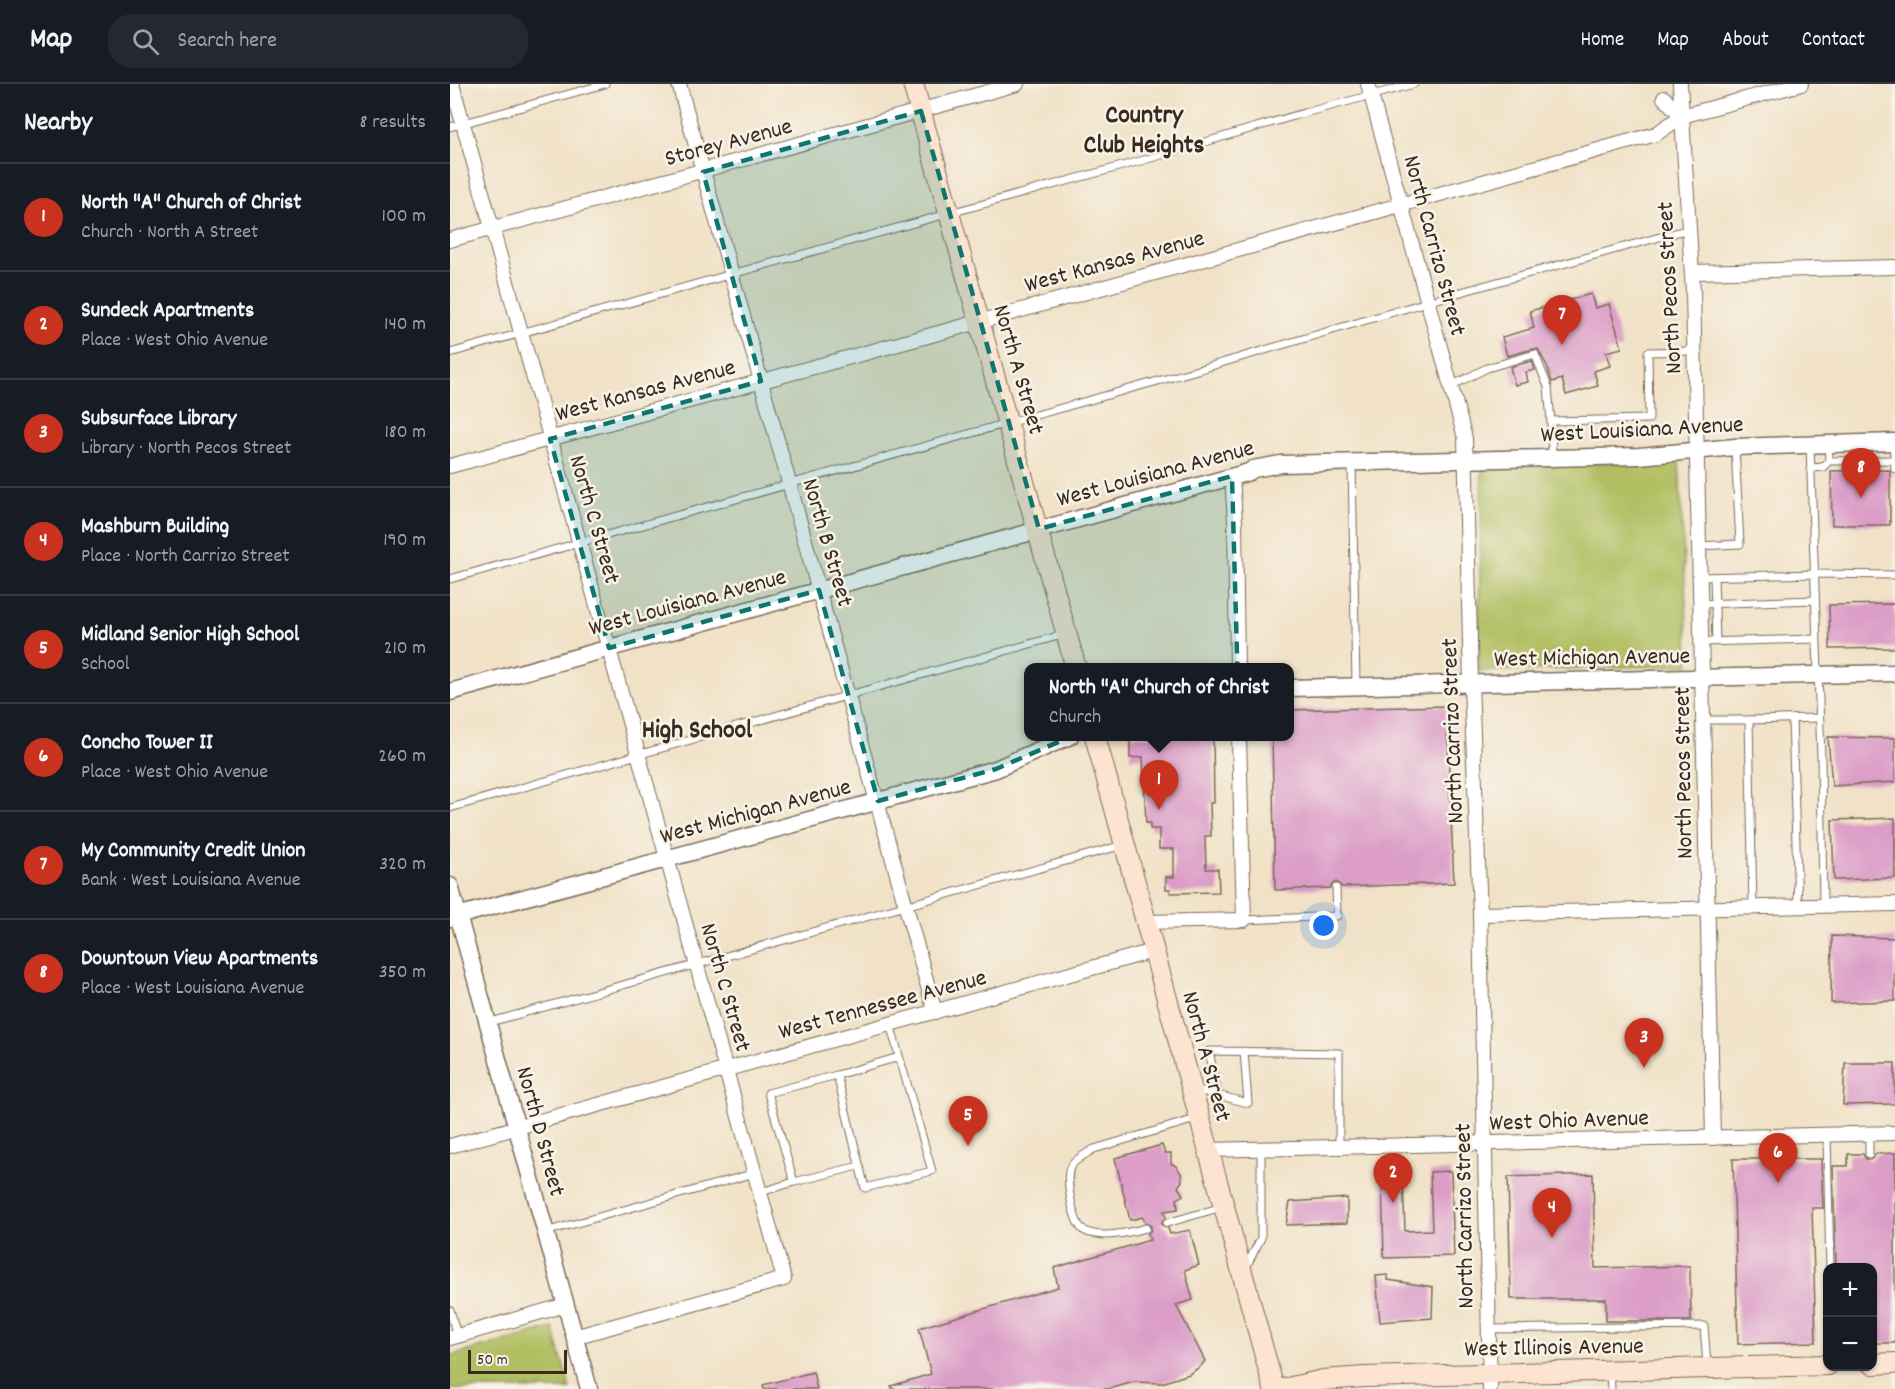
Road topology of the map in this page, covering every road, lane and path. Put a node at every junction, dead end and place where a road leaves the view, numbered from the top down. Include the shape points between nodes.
1 (452, 84) edge
2 (605, 84) edge
3 (679, 84) edge
4 (914, 84) edge
5 (1017, 84) edge
6 (1414, 84) edge
7 (1680, 84) edge
8 (1801, 84) edge
9 (1370, 90) edge
10 (1664, 98) dead end
11 (921, 111) junction
12 (1682, 116) junction
13 (456, 125) edge
14 (703, 172) junction
15 (1401, 204) junction
16 (950, 213) junction
17 (493, 228) junction
18 (1689, 229) junction
19 (450, 240) edge
20 (1895, 267) edge
21 (1692, 272) junction
22 (732, 275) junction
23 (1428, 302) junction
24 (980, 320) junction
25 (521, 333) junction
26 (1694, 351) junction
27 (450, 353) edge
28 (760, 381) junction
29 (1451, 386) junction
30 (1551, 421) junction
31 (1009, 422) junction
32 (550, 439) junction
33 (1894, 442) edge
34 (1828, 443) junction
35 (1810, 444) junction
36 (1736, 447) junction
37 (1696, 450) junction
38 (1552, 458) junction
39 (1465, 460) junction
40 (1894, 460) edge
41 (1829, 461) junction
42 (1352, 462) junction
43 (450, 466) edge
44 (1811, 468) junction
45 (1895, 469) edge
46 (1232, 476) junction
47 (789, 483) junction
48 (1039, 529) junction
49 (579, 543) junction
50 (1698, 546) junction
51 (1814, 574) junction
52 (1895, 575) edge
53 (1700, 577) junction
54 (1714, 577) junction
55 (450, 579) edge
56 (819, 590) junction
57 (1815, 600) junction
58 (1700, 604) junction
59 (1714, 604) junction
60 (1067, 634) junction
61 (1816, 639) junction
62 (1716, 641) junction
63 (1701, 642) junction
64 (609, 648) junction
65 (1075, 663) edge
66 (1237, 663) edge
67 (1895, 673) edge
68 (1817, 675) junction
69 (1702, 678) junction
70 (1471, 683) junction
71 (1356, 686) junction
72 (1294, 688) edge
73 (450, 692) edge
74 (849, 695) junction
75 (1792, 718) junction
76 (1819, 718) junction
77 (1703, 720) junction
78 (1749, 720) junction
79 (1059, 741) edge
80 (1096, 741) edge
81 (1239, 741) edge
82 (639, 754) junction
83 (878, 801) junction
84 (450, 808) edge
85 (1125, 844) junction
86 (667, 859) junction
87 (450, 886) edge
88 (1336, 888) dead end
89 (1895, 904) edge
90 (1823, 905) junction
91 (907, 906) junction
92 (1798, 906) junction
93 (1753, 907) junction
94 (1707, 908) junction
95 (1480, 914) junction
96 (454, 917) edge
97 (1244, 920) junction
98 (1146, 922) junction
99 (1153, 951) junction
100 (697, 964) junction
101 (935, 1012) junction
102 (487, 1023) junction
103 (890, 1024) junction
104 (1244, 1051) junction
105 (899, 1057) junction
106 (726, 1070) junction
107 (837, 1075) junction
108 (1191, 1089) junction
109 (1218, 1095) junction
110 (1199, 1118) junction
111 (516, 1128) junction
112 (1895, 1133) edge
113 (1869, 1134) junction
114 (1827, 1135) junction
115 (1713, 1138) junction
116 (1484, 1144) junction
117 (450, 1146) edge
118 (1339, 1148) junction
119 (1261, 1149) junction
120 (1208, 1150) junction
121 (1869, 1154) dead end
122 (859, 1166) junction
123 (755, 1173) junction
124 (794, 1182) junction
125 (760, 1192) junction
126 (1223, 1207) junction
127 (1167, 1223) dead end
128 (1146, 1228) dead end
129 (545, 1232) junction
130 (1830, 1263) edge
131 (1242, 1274) junction
132 (566, 1305) junction
133 (450, 1310) edge
134 (1489, 1329) junction
135 (453, 1337) edge
136 (574, 1337) junction
137 (1877, 1364) edge
138 (1895, 1364) edge
139 (1823, 1365) edge
140 (1707, 1368) junction
141 (1611, 1380) edge
142 (1490, 1381) edge
143 (589, 1389) edge
144 (1274, 1389) edge
145 (1283, 1389) edge

1 - 13 street, North C Street
2 - 13 lane
3 - 14 street, North B Street
4 - 11 main road, North A Street
5 - 11 street, Storey Avenue
6 - 9 lane
7 - 12 street, North Pecos Street
8 - 12 street, West Kansas Avenue
9 - 15 street, North Carrizo Street
9 - 16 lane via 1144,160
10 - 12 street
11 - 14 street, Storey Avenue
11 - 16 main road, North A Street
12 - 15 street, West Kansas Avenue via 1656,134
12 - 18 street, North Pecos Street
13 - 17 street, North C Street
14 - 17 street, Storey Avenue
14 - 22 street, North B Street
15 - 23 street, North Carrizo Street
15 - 24 street, West Kansas Avenue
16 - 22 lane
16 - 24 main road, North A Street
17 - 19 street, Storey Avenue
17 - 25 street, North C Street
18 - 21 street, North Pecos Street
18 - 23 lane
20 - 21 street
21 - 26 street, North Pecos Street
22 - 25 lane
22 - 28 street, North B Street
23 - 29 street, North Carrizo Street
23 - 31 lane
24 - 28 street, West Kansas Avenue
24 - 31 main road, North A Street
25 - 27 lane
25 - 32 street, North C Street
26 - 30 lane via 1648,352 1649,418
26 - 37 street, North Pecos Street
28 - 32 street, West Kansas Avenue
28 - 47 street, North B Street
29 - 30 lane via 1534,354 1548,387
29 - 39 street, North Carrizo Street via 1465,438
30 - 38 lane
31 - 47 lane
31 - 48 main road, North A Street
32 - 43 street, West Kansas Avenue
32 - 49 street, North C Street
33 - 34 street, West Louisiana Avenue
33 - 40 lane
34 - 35 street, West Louisiana Avenue
34 - 41 lane
35 - 36 street, West Louisiana Avenue
35 - 44 lane
36 - 37 street, West Louisiana Avenue
36 - 50 lane via 1740,544
37 - 38 street, West Louisiana Avenue
37 - 50 street, North Pecos Street
38 - 39 street, West Louisiana Avenue
39 - 42 street, West Louisiana Avenue
39 - 70 street, North Carrizo Street
40 - 41 lane
40 - 45 lane
41 - 44 lane via 1823,467
42 - 46 street, West Louisiana Avenue via 1281,464
42 - 71 lane
44 - 51 lane
46 - 48 street, West Louisiana Avenue
46 - 66 street
47 - 49 lane
47 - 56 street, North B Street
48 - 56 street, West Louisiana Avenue
48 - 60 main road, North A Street
49 - 55 lane
49 - 64 street, North C Street
50 - 53 street, North Pecos Street
51 - 52 lane
51 - 54 lane
51 - 57 lane
53 - 54 lane
53 - 58 street, North Pecos Street
54 - 59 lane
56 - 64 street, West Louisiana Avenue
56 - 74 street, North B Street
57 - 59 lane
57 - 61 lane
58 - 59 lane
58 - 63 street, North Pecos Street
59 - 62 lane
60 - 65 main road, North A Street
60 - 74 lane
61 - 62 lane
61 - 68 lane
62 - 63 lane
63 - 69 street, North Pecos Street
64 - 73 street, West Louisiana Avenue
64 - 82 street, North C Street
67 - 68 street, West Michigan Avenue
68 - 69 street, West Michigan Avenue
68 - 76 lane
69 - 70 street, West Michigan Avenue
69 - 77 street, North Pecos Street
70 - 71 street, West Michigan Avenue
70 - 95 street, North Carrizo Street
71 - 72 street, West Michigan Avenue
74 - 82 lane
74 - 83 street, North B Street
75 - 76 lane
75 - 78 lane
75 - 92 lane
76 - 90 lane
77 - 78 lane
77 - 94 street, North Pecos Street
78 - 93 lane
79 - 83 street, West Michigan Avenue via 996,769
80 - 85 main road, North A Street
81 - 97 street
82 - 84 lane
82 - 86 street, North C Street
83 - 86 street, West Michigan Avenue
83 - 91 street, North B Street
85 - 91 lane
85 - 98 main road, North A Street
86 - 96 street, West Michigan Avenue
86 - 100 street, North C Street
87 - 96 street, North D Street
88 - 97 lane via 1337,916
89 - 90 street
90 - 92 street
91 - 100 lane
91 - 101 street, North B Street
92 - 93 street
93 - 94 street
94 - 95 street
94 - 115 street, North Pecos Street
95 - 116 street, North Carrizo Street
96 - 102 street, North D Street
97 - 98 street
98 - 99 main road, North A Street
99 - 101 street, West Tennessee Avenue
99 - 108 main road, North A Street
100 - 102 lane
100 - 106 street, North C Street
101 - 103 street, West Tennessee Avenue
102 - 111 street, North D Street
103 - 105 lane
103 - 106 street, West Tennessee Avenue
104 - 109 lane via 1209,1052
104 - 109 lane via 1248,1103
104 - 118 lane via 1339,1053
105 - 107 lane
105 - 122 lane via 932,1171 865,1188
106 - 111 street, West Tennessee Avenue
106 - 123 street, North C Street
107 - 122 lane
107 - 124 lane via 768,1093
108 - 109 lane
108 - 110 main road, North A Street
110 - 120 main road, North A Street
110 - 128 lane via 1094,1149 1070,1167 1071,1197 1082,1229 1092,1234 1115,1234
111 - 117 street, West Tennessee Avenue
111 - 129 street, North D Street
112 - 113 street, West Ohio Avenue
113 - 114 street, West Ohio Avenue
113 - 121 lane
114 - 115 street, West Ohio Avenue
114 - 130 lane
115 - 116 street, West Ohio Avenue
116 - 118 street, West Ohio Avenue
116 - 134 street, North Carrizo Street
118 - 119 street, West Ohio Avenue
119 - 120 street, West Ohio Avenue
119 - 131 lane via 1261,1238
120 - 126 main road, North A Street
122 - 124 lane
123 - 125 street, North C Street
123 - 129 lane
124 - 125 lane
125 - 136 street, North C Street via 784,1279
126 - 127 lane
126 - 131 main road, North A Street
129 - 132 street, North D Street
131 - 144 main road, North A Street
132 - 135 street
132 - 136 street, North D Street
133 - 135 lane
134 - 140 lane via 1704,1326
134 - 142 street, North Carrizo Street
136 - 143 street, North D Street
137 - 138 main road
139 - 140 main road, West Illinois Avenue
140 - 141 main road, West Illinois Avenue
141 - 142 main road, West Illinois Avenue
142 - 145 main road, West Illinois Avenue via 1323,1380

